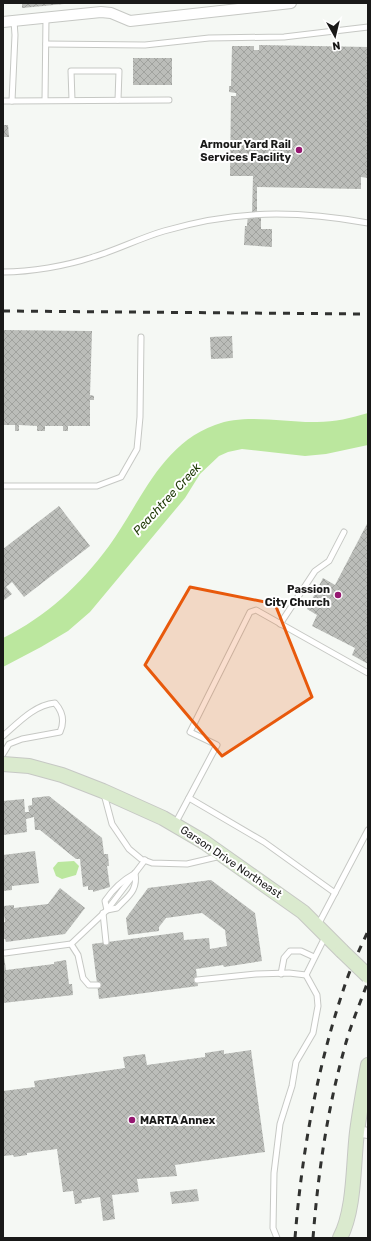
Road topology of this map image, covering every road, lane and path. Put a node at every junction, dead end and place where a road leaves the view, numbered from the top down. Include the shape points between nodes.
1 (291, 3) edge
2 (46, 18) junction
3 (14, 21) junction
4 (3, 22) edge
5 (368, 27) edge
6 (46, 44) junction
7 (45, 100) junction
8 (72, 100) junction
9 (118, 100) junction
10 (169, 100) dead end
11 (3, 101) edge
12 (12, 101) junction
13 (368, 222) edge
14 (3, 272) edge
15 (141, 337) dead end
16 (3, 486) edge
17 (344, 532) dead end
18 (280, 624) junction
19 (368, 673) edge
20 (3, 736) edge
21 (3, 754) edge
22 (3, 764) edge
23 (103, 791) junction
24 (189, 798) junction
25 (175, 825) junction
26 (368, 830) edge
27 (223, 855) junction
28 (145, 860) junction
29 (135, 873) junction
30 (335, 893) junction
31 (105, 911) junction
32 (322, 930) junction
33 (106, 942) dead end
34 (71, 944) junction
35 (4, 953) dead end
36 (314, 957) junction
37 (281, 974) junction
38 (306, 976) junction
39 (368, 976) edge
40 (198, 980) dead end
41 (98, 985) dead end
42 (368, 1064) edge
43 (363, 1132) edge
44 (277, 1238) edge
45 (340, 1238) edge

1 - 2 street via 130,21 111,13 101,12
2 - 3 street
2 - 6 lane
3 - 4 street
3 - 12 lane
5 - 6 lane via 284,37 209,38 145,45
6 - 7 lane
7 - 8 lane
7 - 12 lane
8 - 9 lane
8 - 9 lane via 71,71 119,71
9 - 10 lane
11 - 12 lane
13 - 14 lane via 327,215 275,213 228,216 164,231 92,258 22,272
15 - 16 lane via 137,449 121,477 97,486
17 - 18 lane via 328,561 315,571
18 - 19 lane
18 - 24 lane via 256,610 250,612 190,732 216,745
20 - 21 lane via 45,704 55,703 62,710 64,724 60,732 9,744
22 - 23 main road, Garson Drive Northeast via 30,766
23 - 25 main road, Garson Drive Northeast
23 - 28 lane via 112,824 129,849
24 - 25 lane
24 - 30 lane via 264,842
25 - 27 main road, Garson Drive Northeast
26 - 30 lane
27 - 28 lane via 187,864 152,863
27 - 32 main road, Garson Drive Northeast via 303,912
28 - 29 lane
29 - 31 lane
29 - 31 lane via 135,888 117,908
30 - 32 lane
31 - 33 lane
31 - 34 lane
32 - 36 lane
32 - 39 main road, Garson Drive Northeast, bridge
34 - 35 lane
34 - 41 lane via 78,955 83,978 89,985
36 - 37 lane via 301,951 290,951 284,958
36 - 38 lane
37 - 38 lane
37 - 40 lane
38 - 44 lane via 318,995 318,1006 313,1034 296,1062 292,1086 280,1124 274,1174 273,1228
42 - 43 main road
43 - 45 main road via 349,1210

